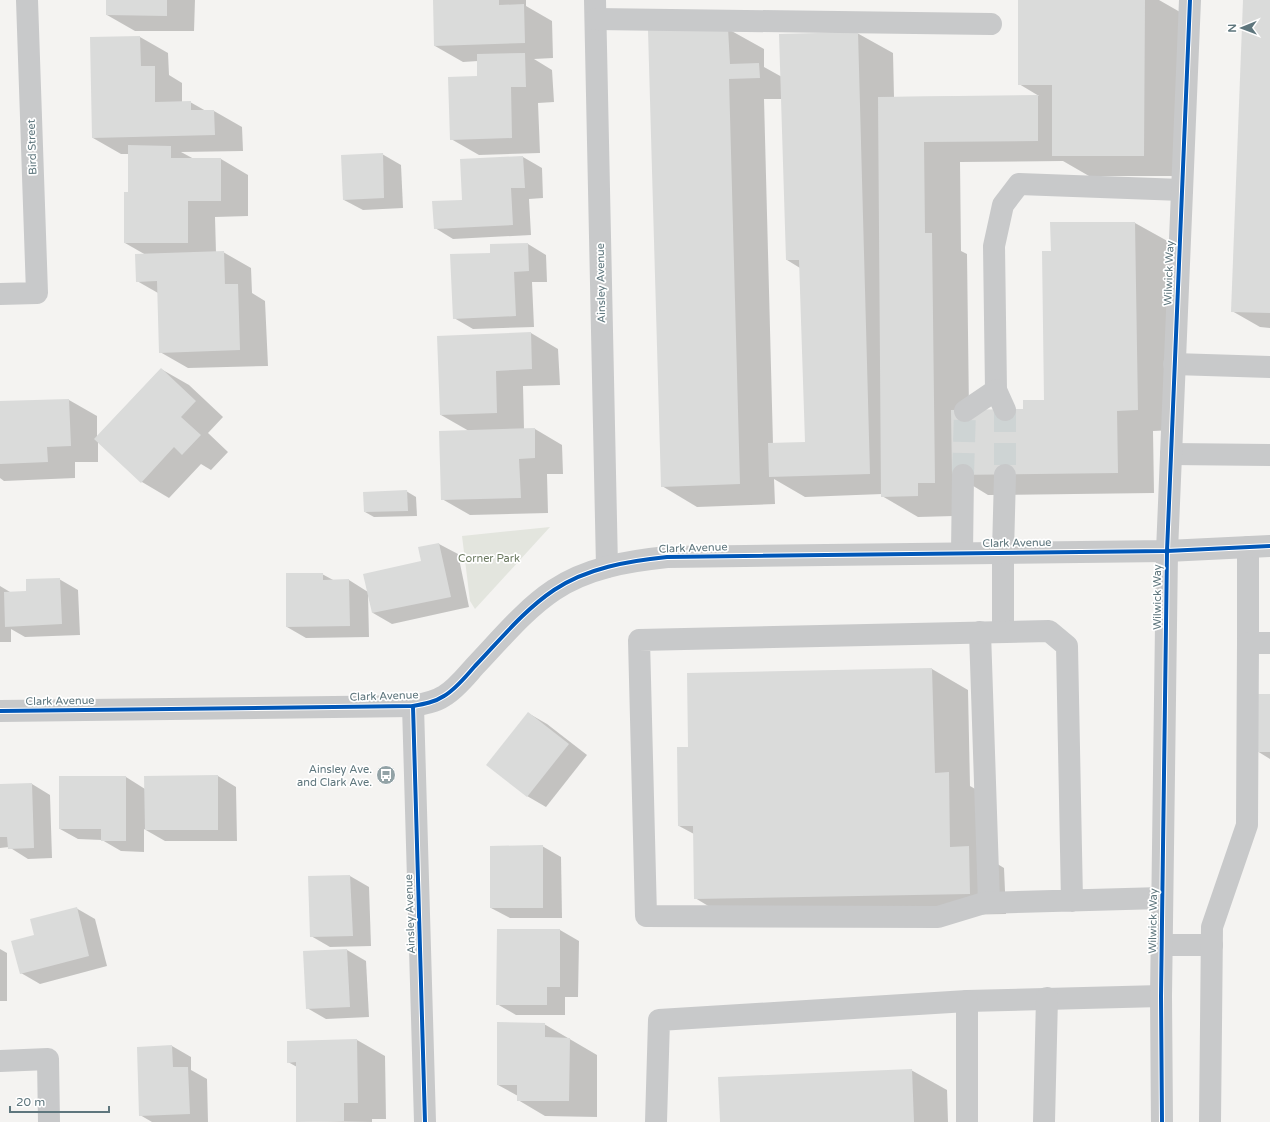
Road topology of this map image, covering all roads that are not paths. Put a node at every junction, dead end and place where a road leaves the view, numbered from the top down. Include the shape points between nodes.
1 (27, 0) edge
2 (1190, 0) edge
3 (596, 10) edge
4 (991, 24) dead end
5 (1182, 190) junction
6 (0, 294) edge
7 (1174, 364) junction
8 (1270, 367) edge
9 (996, 390) junction
10 (1005, 410) tunnel mouth
11 (965, 411) dead end
12 (1171, 454) junction
13 (1270, 455) edge
14 (963, 475) tunnel mouth
15 (1005, 475) tunnel mouth
16 (1270, 546) edge
17 (1248, 547) junction
18 (1167, 551) junction
19 (1003, 552) junction
20 (962, 553) junction
21 (607, 567) junction
22 (980, 632) junction
23 (1003, 632) junction
24 (1248, 643) junction
25 (1270, 643) edge
26 (413, 706) junction
27 (0, 711) edge
28 (1162, 898) junction
29 (1072, 900) junction
30 (989, 903) junction
31 (1212, 944) junction
32 (1162, 945) junction
33 (1161, 996) junction
34 (1047, 998) junction
35 (967, 1001) junction
36 (0, 1061) edge
37 (49, 1122) edge
38 (425, 1122) edge
39 (656, 1122) edge
40 (967, 1122) edge
41 (1044, 1122) edge
42 (1162, 1122) edge
43 (1210, 1122) edge

1 - 6 street, Bird Street via 37,293
2 - 5 street, Wilwick Way
3 - 4 street
3 - 21 street, Ainsley Avenue
5 - 7 street, Wilwick Way
5 - 9 street via 1019,184 1003,204 994,246
7 - 8 street
7 - 12 street, Wilwick Way
9 - 10 street
9 - 11 street
12 - 13 street
12 - 18 street, Wilwick Way
14 - 20 street
15 - 19 street
16 - 17 street, Clark Avenue
17 - 18 street, Clark Avenue
17 - 24 street
18 - 19 street, Clark Avenue
18 - 28 street, Wilwick Way
19 - 20 street, Clark Avenue
19 - 23 street
20 - 21 street, Clark Avenue via 667,557 636,560
21 - 26 street, Clark Avenue via 580,575 554,590 526,613 445,696
22 - 23 street
22 - 30 street
22 - 30 street via 639,640 646,916 938,917
23 - 29 street via 1049,631 1067,646
24 - 25 street
24 - 31 street via 1246,825 1212,927
26 - 27 street, Clark Avenue
26 - 38 street, Ainsley Avenue
28 - 29 street
28 - 32 street, Wilwick Way
29 - 30 street
31 - 32 street
31 - 43 street
32 - 33 street, Wilwick Way
33 - 34 street
33 - 42 street, Wilwick Way
34 - 35 street
34 - 41 street
35 - 39 street via 659,1020
35 - 40 street
36 - 37 street via 48,1059

